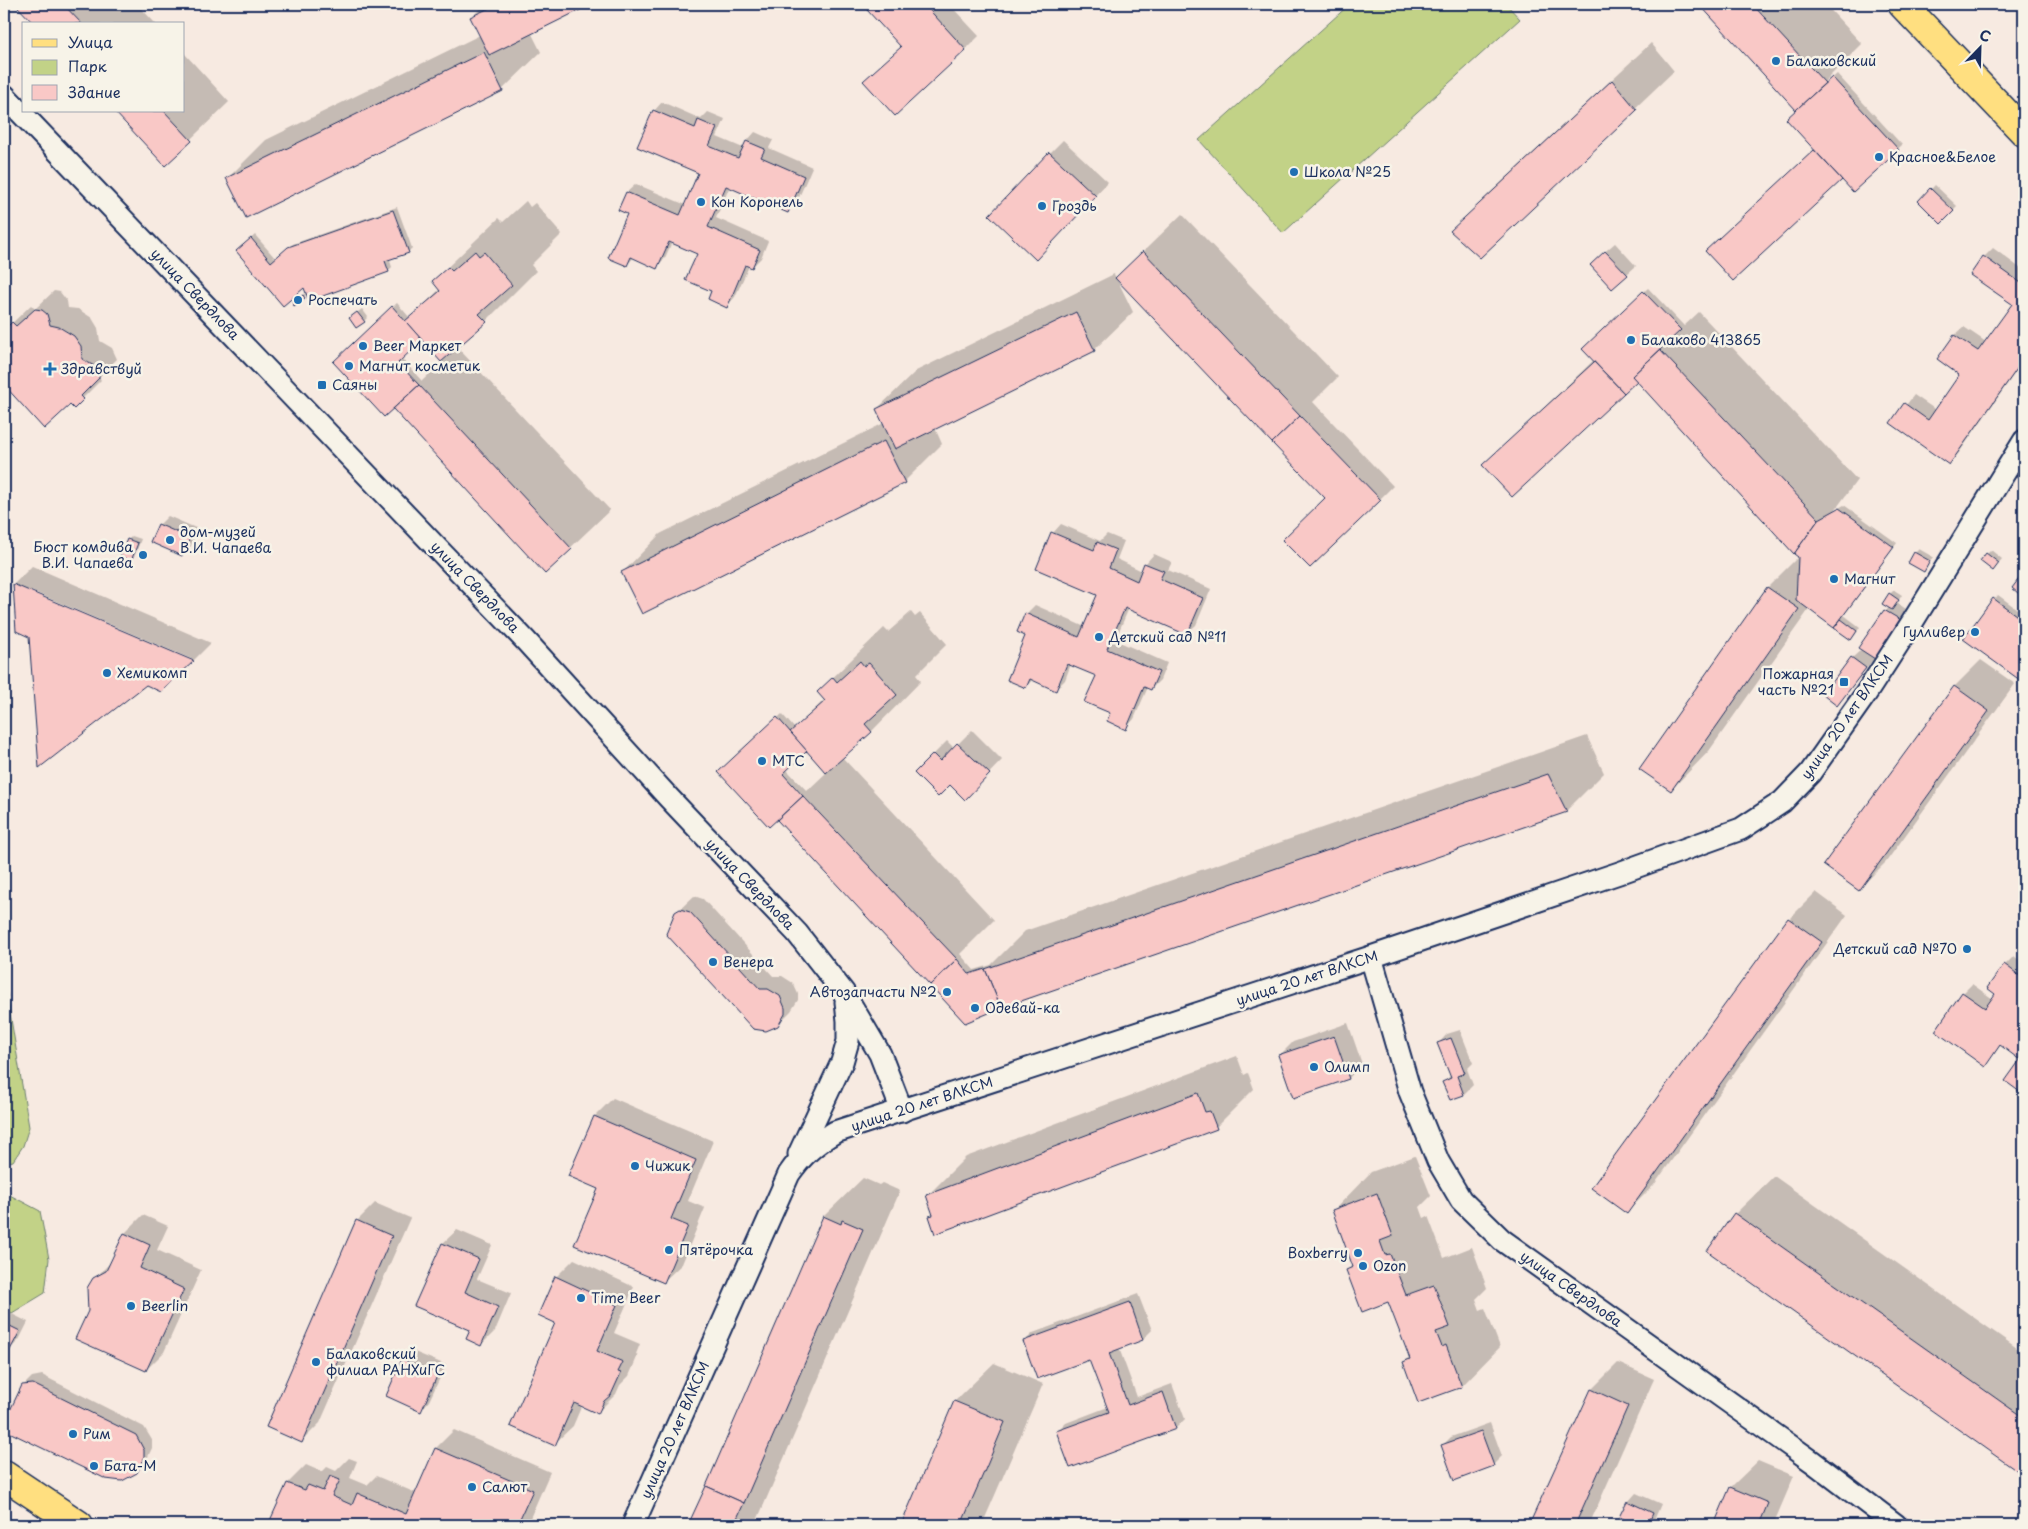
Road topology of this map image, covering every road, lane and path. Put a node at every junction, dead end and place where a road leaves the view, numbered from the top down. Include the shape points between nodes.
1 (1902, 4) edge
2 (4, 95) edge
3 (2024, 132) edge
4 (2024, 441) edge
5 (1371, 957) junction
6 (844, 993) junction
7 (902, 1111) junction
8 (789, 1174) junction
9 (4, 1475) edge
10 (79, 1525) edge
11 (633, 1525) edge
12 (1896, 1525) edge

1 - 3 main road
2 - 6 street, улица Свердлова via 526,640 797,933
4 - 5 street, улица 20 лет ВЛКСМ via 1865,695 1810,773 1782,802 1741,829
5 - 7 street, улица 20 лет ВЛКСМ
5 - 12 street, улица Свердлова via 1410,1092 1438,1161 1461,1200 1502,1240
6 - 7 street, улица Свердлова via 880,1054
6 - 8 street via 848,1041 842,1062
7 - 8 street, улица 20 лет ВЛКСМ via 835,1132 815,1143
8 - 11 street, улица 20 лет ВЛКСМ
9 - 10 main road

